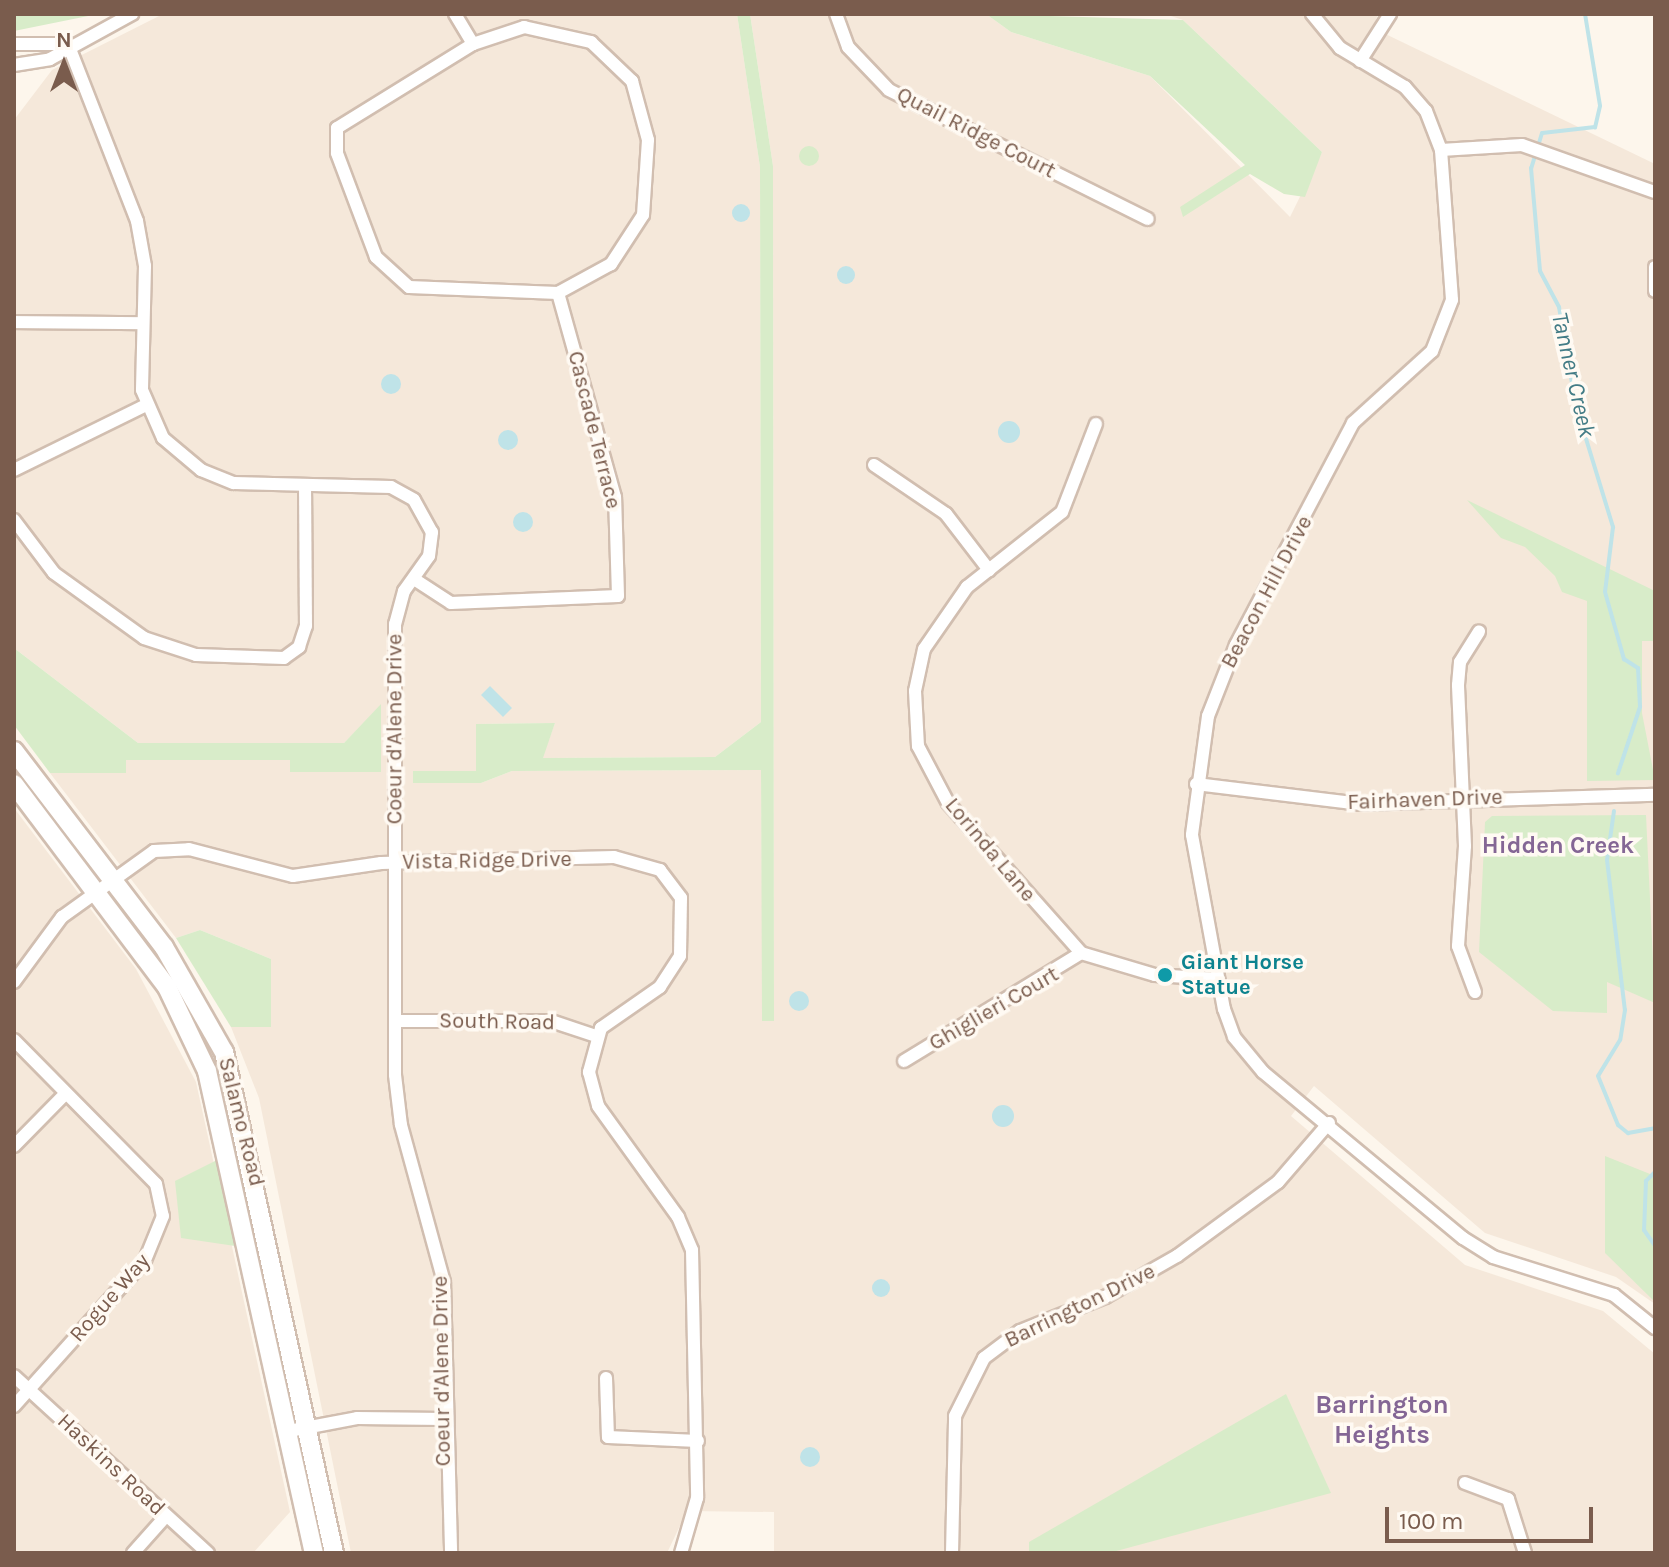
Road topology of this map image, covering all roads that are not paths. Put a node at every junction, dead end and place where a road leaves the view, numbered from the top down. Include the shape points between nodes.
1 (132, 14) edge
2 (455, 14) edge
3 (836, 14) edge
4 (1312, 14) edge
5 (1390, 14) edge
6 (14, 44) edge
7 (68, 44) junction
8 (473, 44) junction
9 (1360, 61) junction
10 (14, 65) edge
11 (1441, 150) junction
12 (1655, 192) edge
13 (1148, 219) dead end
14 (1655, 267) edge
15 (1655, 291) edge
16 (558, 293) junction
17 (14, 322) edge
18 (141, 323) junction
19 (144, 406) junction
20 (1096, 424) dead end
21 (874, 465) dead end
22 (14, 470) edge
23 (305, 487) junction
24 (14, 520) edge
25 (989, 570) junction
26 (414, 579) junction
27 (1479, 632) dead end
28 (14, 751) edge
29 (14, 784) edge
30 (1196, 784) junction
31 (1655, 795) edge
32 (1463, 799) junction
33 (395, 863) junction
34 (111, 877) junction
35 (95, 891) junction
36 (1081, 953) junction
37 (1218, 979) junction
38 (14, 982) edge
39 (1475, 992) dead end
40 (395, 1021) junction
41 (596, 1036) junction
42 (14, 1040) edge
43 (904, 1061) dead end
44 (66, 1093) junction
45 (1329, 1123) junction
46 (14, 1146) edge
47 (1655, 1328) edge
48 (14, 1376) edge
49 (606, 1378) dead end
50 (29, 1390) junction
51 (14, 1406) edge
52 (444, 1419) junction
53 (308, 1427) junction
54 (289, 1431) junction
55 (698, 1441) junction
56 (1465, 1483) dead end
57 (166, 1516) junction
58 (133, 1553) edge
59 (208, 1553) edge
60 (314, 1553) edge
61 (334, 1553) edge
62 (451, 1553) edge
63 (681, 1553) edge
64 (952, 1553) edge
65 (1525, 1553) edge

1 - 7 street
2 - 8 street
3 - 13 street, Quail Ridge Court via 848,47 889,90
4 - 9 street, Beacon Hill Drive
5 - 9 street
6 - 7 street
7 - 10 street via 50,59
7 - 18 street via 137,221 145,266
8 - 16 street via 524,27 575,34 615,60 638,94 648,140 643,215 611,264
8 - 16 street via 346,120 337,128 337,153 376,257 396,280 427,293
9 - 11 street, Beacon Hill Drive via 1413,95
11 - 12 street via 1522,145
11 - 30 street, Beacon Hill Drive via 1453,290 1445,331 1416,369 1353,423 1227,665 1208,716
14 - 15 street
16 - 26 street, Cascade Terrace via 615,497 618,596 451,603
17 - 18 street
18 - 19 street
19 - 22 street
19 - 23 street, Coeur d'Alene Drive via 175,452 208,475 251,486
20 - 25 street, Lorinda Lane via 1074,496 1044,530
21 - 25 street via 945,513
23 - 24 street via 306,626 299,647 284,658 196,655 144,638 54,573
23 - 26 street, Coeur d'Alene Drive via 391,487 414,500 432,544
25 - 36 street, Lorinda Lane via 967,587 924,649 915,691 918,746 948,803
26 - 33 street, Coeur d'Alene Drive via 395,624
27 - 32 street via 1460,662
28 - 34 main road, Salamo Road
29 - 35 main road, Salamo Road
30 - 32 street, Fairhaven Drive via 1329,802
30 - 37 street, Beacon Hill Drive via 1193,848
31 - 32 street, Fairhaven Drive
32 - 39 street via 1458,946
33 - 34 street, Vista Ridge Drive via 293,876 170,849 139,857
33 - 40 street, Coeur d'Alene Drive
33 - 41 street, Vista Ridge Drive via 614,857 660,870 681,898 680,956 660,987
34 - 35 street, Vista Ridge Drive
34 - 53 main road, Salamo Road via 192,989 234,1077
35 - 38 street, Vista Ridge Drive via 43,936
35 - 54 main road, Salamo Road via 175,1000 207,1071
36 - 37 street, Lorinda Lane via 1133,971
36 - 43 street, Ghiglieri Court
37 - 45 street, Beacon Hill Drive via 1242,1049
40 - 41 street, South Road via 551,1021
40 - 52 street, Coeur d'Alene Drive via 401,1125 444,1282
41 - 55 street via 589,1059 594,1097 678,1217 692,1250
42 - 44 street, Rogue Way
44 - 46 street
44 - 50 street, Rogue Way via 156,1184 162,1229 145,1260
45 - 47 street, Beacon Hill Drive via 1485,1253 1614,1295
45 - 64 street, Barrington Drive via 1278,1182 1176,1257 1105,1297 1020,1331 984,1358 955,1416
48 - 50 street, Haskins Road
49 - 55 street via 608,1437
50 - 51 street, Rogue Way
50 - 57 street, Haskins Road
52 - 53 street via 357,1418
52 - 62 street, Coeur d'Alene Drive
53 - 54 street
53 - 61 main road, Salamo Road
54 - 60 main road, Salamo Road
55 - 63 street via 696,1517
56 - 65 street via 1508,1499
57 - 58 street
57 - 59 street, Haskins Road

